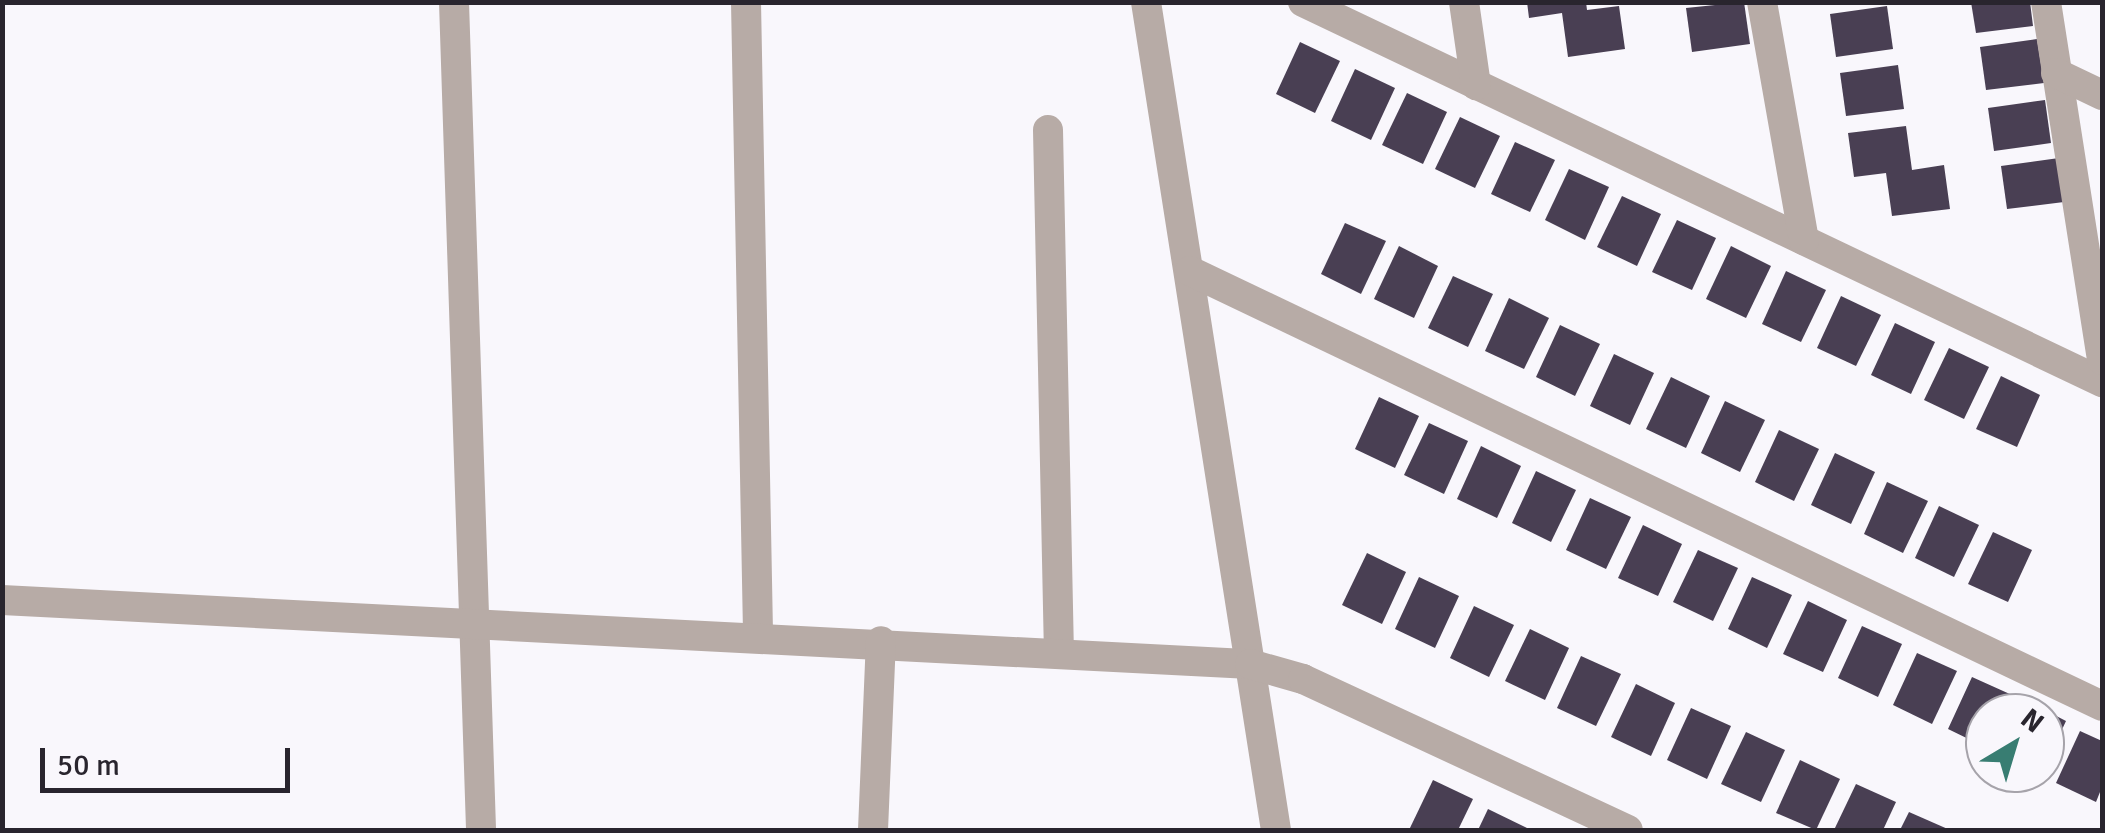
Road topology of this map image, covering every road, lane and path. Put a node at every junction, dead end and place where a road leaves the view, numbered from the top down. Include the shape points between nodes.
1 (454, 2) edge
2 (746, 2) edge
3 (1146, 2) edge
4 (1303, 2) edge
5 (1464, 2) edge
6 (1762, 2) edge
7 (2046, 2) edge
8 (2056, 74) junction
9 (1476, 85) junction
10 (2102, 95) edge
11 (1048, 130) dead end
12 (1804, 240) junction
13 (1190, 270) junction
14 (2102, 360) edge
15 (2102, 382) edge
16 (2, 600) edge
17 (472, 626) junction
18 (758, 635) junction
19 (881, 640) junction
20 (1059, 653) junction
21 (1250, 664) junction
22 (2102, 706) edge
23 (481, 830) edge
24 (873, 830) edge
25 (1276, 830) edge
26 (1628, 830) edge

1 - 17 street
2 - 18 street
3 - 13 street
4 - 9 street
5 - 9 street
6 - 12 street
7 - 8 street
8 - 10 street
8 - 14 street
9 - 12 street
11 - 20 street
12 - 15 street
13 - 21 street
13 - 22 street
16 - 17 street
17 - 18 street
17 - 23 street
18 - 19 street
19 - 20 street
19 - 24 street
20 - 21 street
21 - 25 street
21 - 26 street via 1303,679

